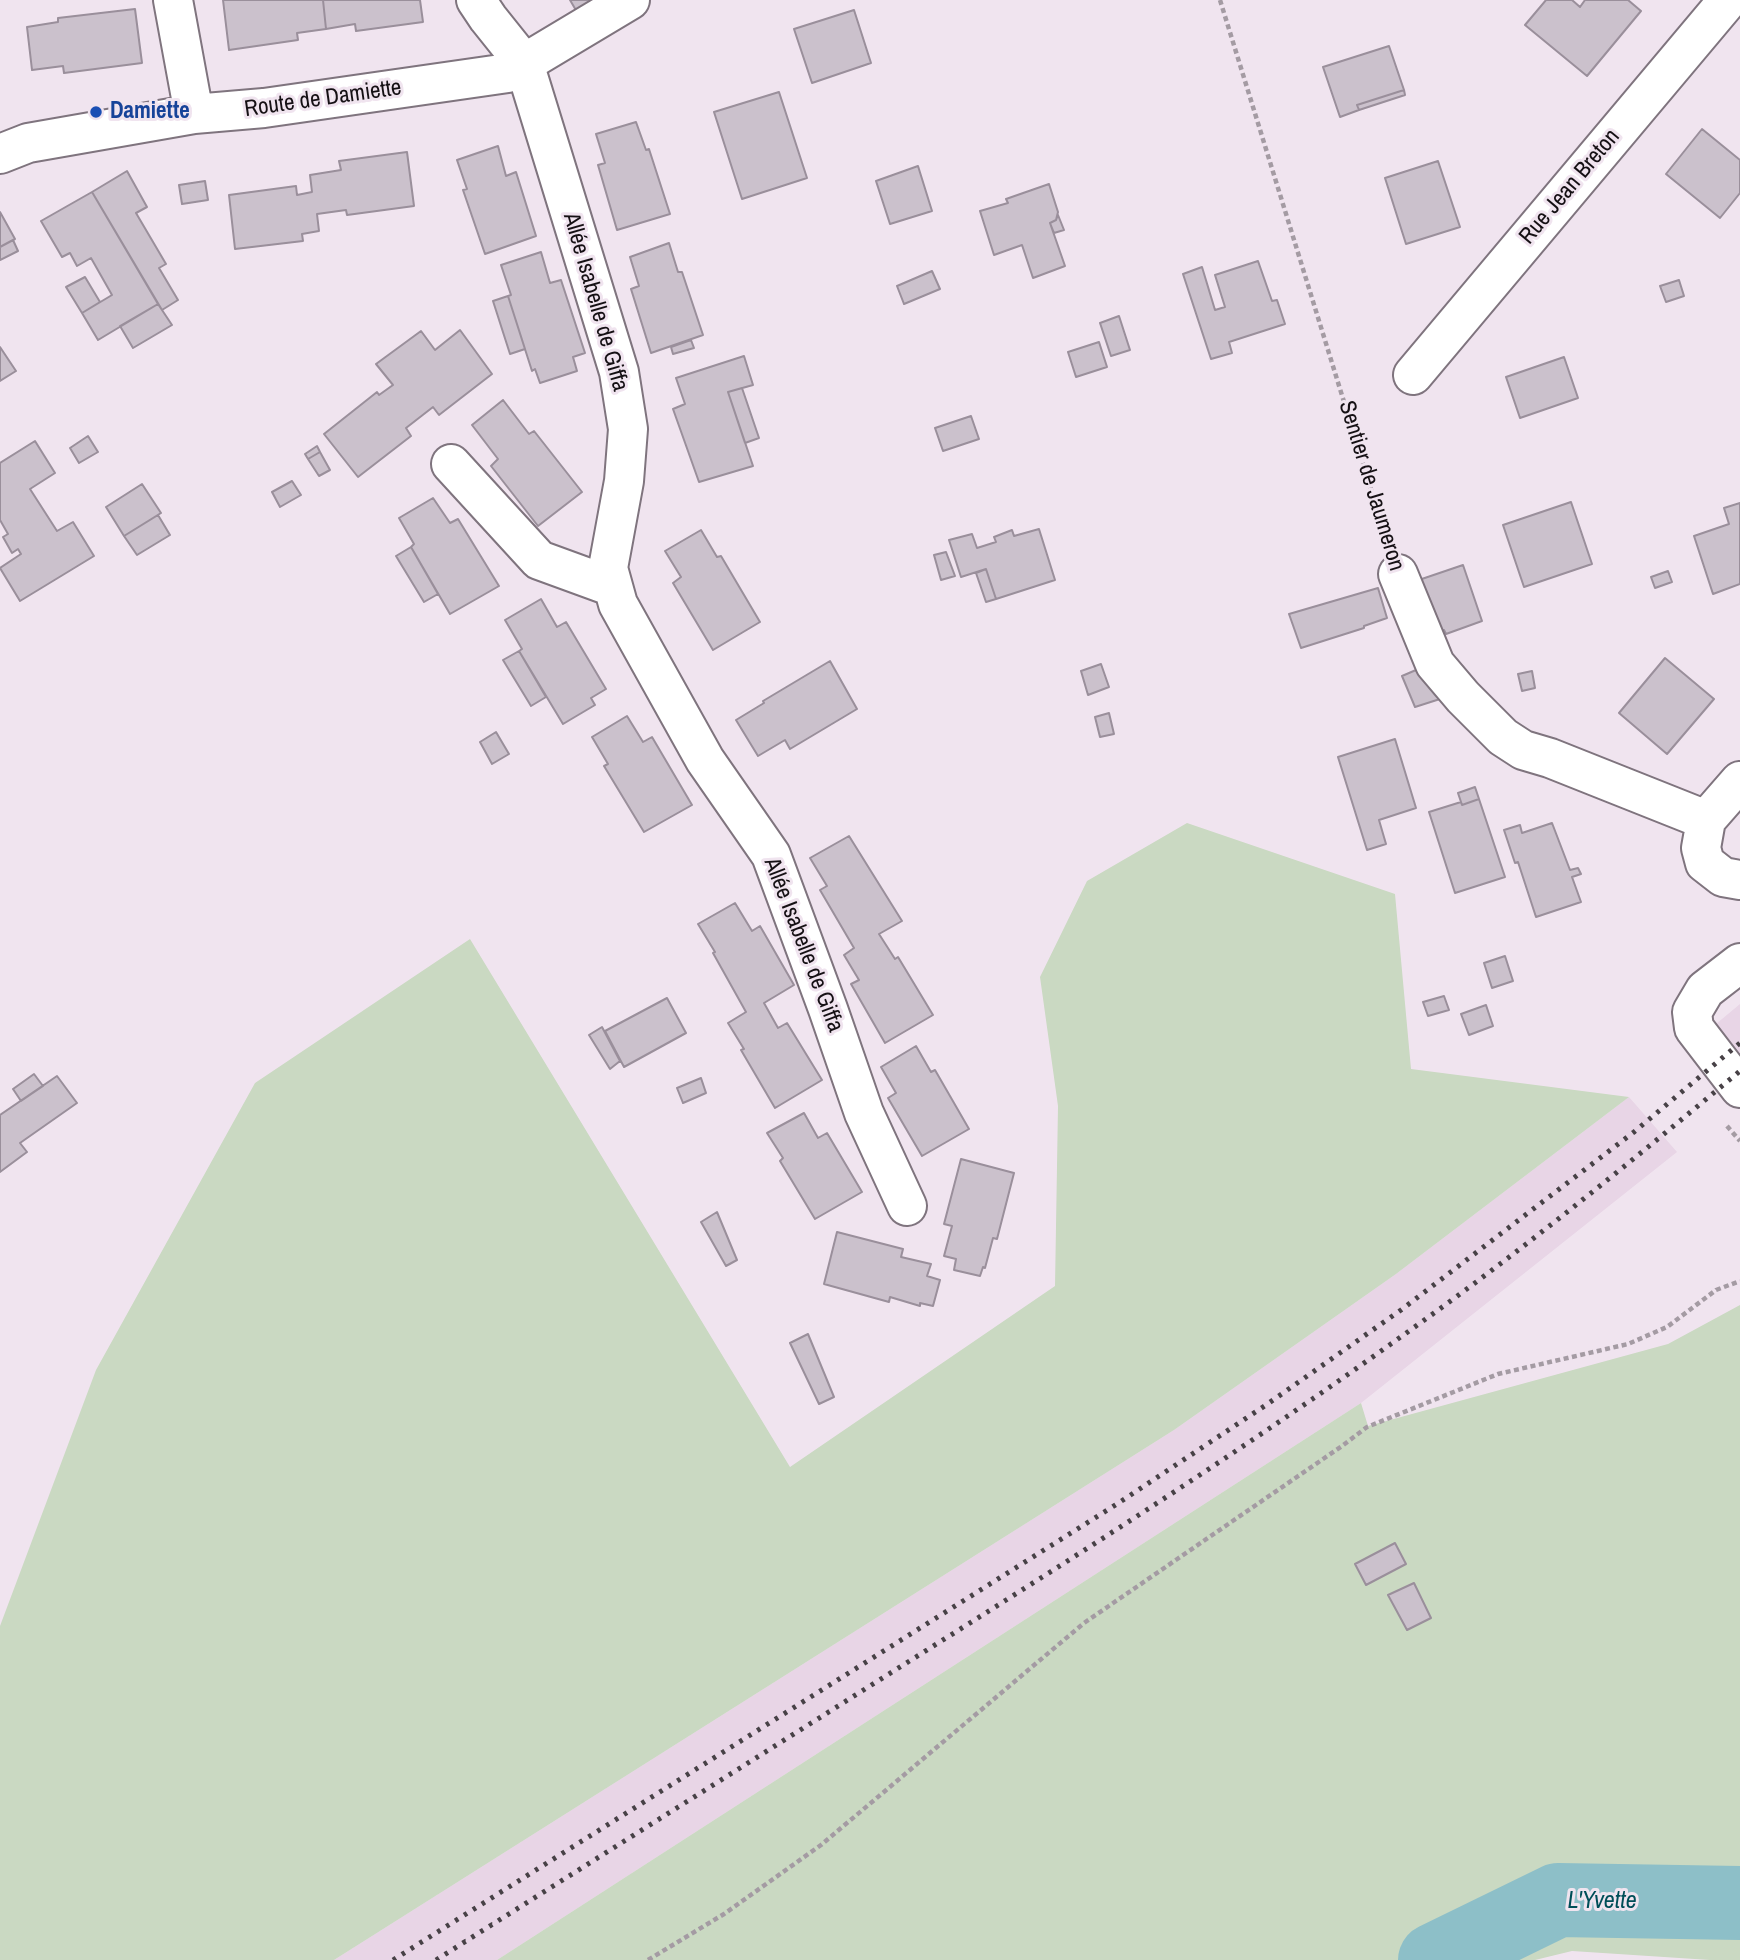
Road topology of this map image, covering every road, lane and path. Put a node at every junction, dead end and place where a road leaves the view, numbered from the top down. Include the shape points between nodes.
1 (173, 0) edge
2 (477, 0) edge
3 (630, 0) edge
4 (1220, 0) edge
5 (1728, 0) edge
6 (524, 64) junction
7 (194, 114) junction
8 (0, 154) edge
9 (1413, 375) dead end
10 (451, 464) dead end
11 (1398, 574) joint
12 (613, 587) junction
13 (1740, 781) edge
14 (1706, 820) junction
15 (1740, 880) edge
16 (1740, 963) edge
17 (1740, 1088) edge
18 (907, 1206) dead end
19 (1740, 1281) edge
20 (648, 1960) edge

1 - 7 street
2 - 6 street
3 - 6 street, Route de Damiette
4 - 11 path, Sentier de Jaumeron
5 - 9 street, Rue Jean Breton
6 - 7 street, Route de Damiette via 508,73
6 - 12 street, Allée Isabelle de Giffa via 619,372 628,429 608,568
7 - 8 street, Route de Damiette via 28,143
10 - 12 street via 539,560
11 - 14 street, Sentier de Jaumeron via 1435,664 1503,737 1523,750
12 - 18 street, Allée Isabelle de Giffa via 618,604 705,760 771,855 864,1113
13 - 14 street
14 - 15 street via 1701,848 1705,863 1723,877
16 - 17 street via 1705,990 1692,1012 1693,1028
19 - 20 path via 1716,1290 1667,1327 1628,1344 1498,1374 1367,1427 1084,1623 821,1845 724,1914

